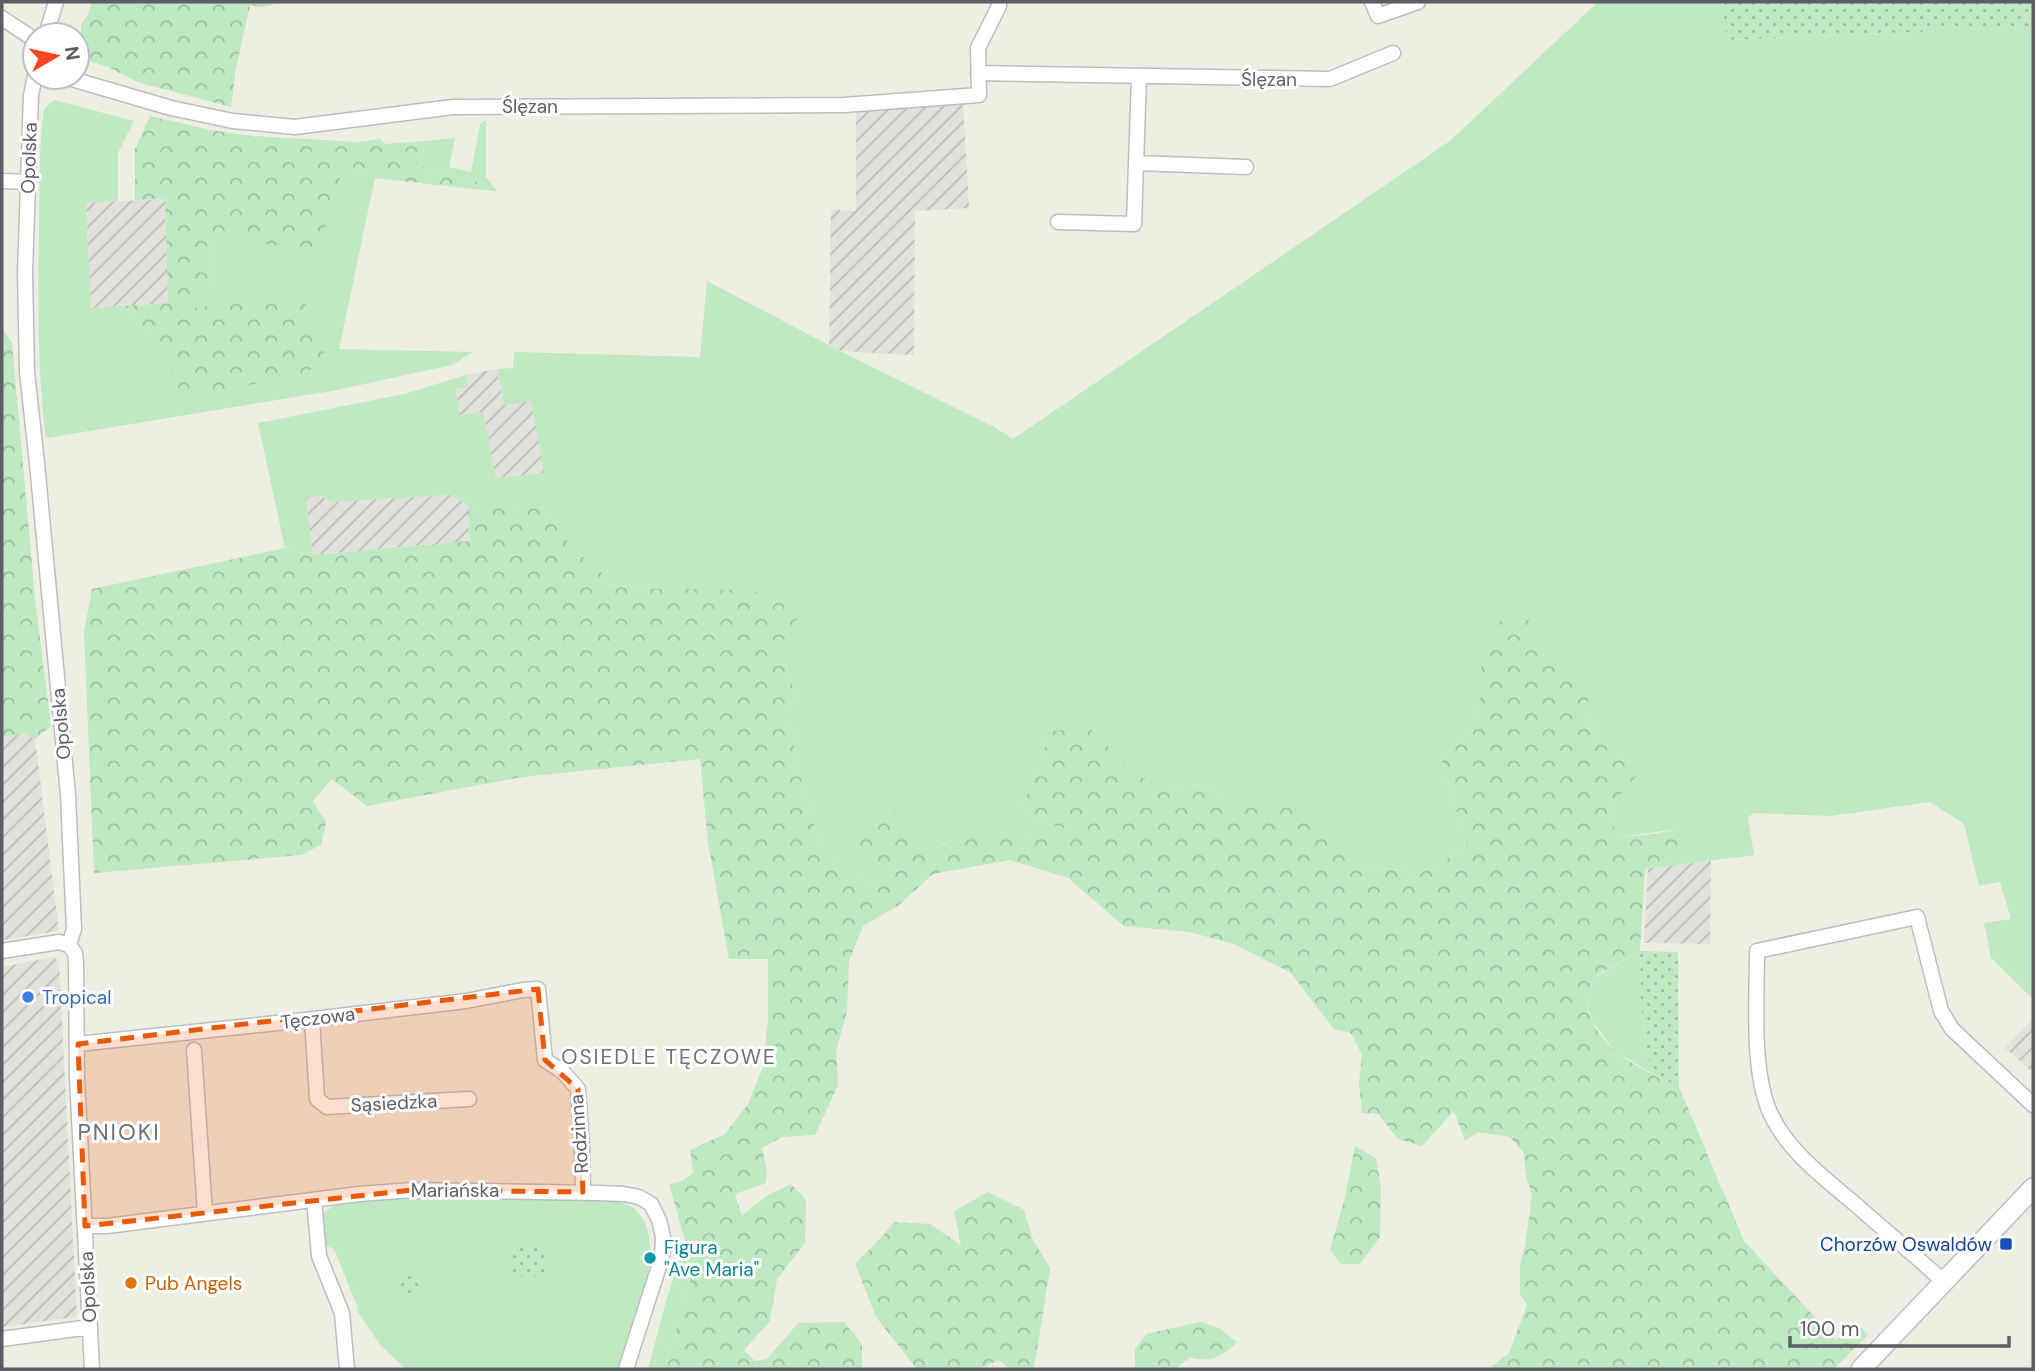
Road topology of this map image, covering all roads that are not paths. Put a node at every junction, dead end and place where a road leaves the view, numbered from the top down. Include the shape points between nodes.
1 (56, 2) edge
2 (999, 2) edge
3 (1372, 2) edge
4 (1419, 2) edge
5 (2, 18) edge
6 (50, 21) edge
7 (21, 31) edge
8 (1393, 53) dead end
9 (978, 73) junction
10 (1139, 76) junction
11 (91, 85) edge
12 (32, 91) edge
13 (1136, 163) junction
14 (1246, 167) dead end
15 (2, 181) edge
16 (28, 182) junction
17 (1058, 222) dead end
18 (69, 945) junction
19 (2, 951) edge
20 (539, 1007) joint
21 (312, 1019) junction
22 (78, 1044) junction
23 (194, 1050) dead end
24 (469, 1099) dead end
25 (2033, 1105) edge
26 (2033, 1188) edge
27 (583, 1192) junction
28 (314, 1200) junction
29 (205, 1213) junction
30 (85, 1226) junction
31 (1944, 1282) junction
32 (90, 1326) junction
33 (2, 1339) edge
34 (92, 1369) edge
35 (347, 1369) edge
36 (626, 1369) edge
37 (1861, 1369) edge

1 - 6 street
2 - 9 street, Ślęzan via 978,48
3 - 4 street via 1378,16
5 - 7 street
8 - 10 street, Ślęzan via 1330,79
9 - 10 street, Ślęzan
9 - 11 street, Ślęzan via 979,95 844,105 453,107 295,127 170,108
10 - 13 street
12 - 16 street, Opolska
13 - 14 street
13 - 17 street via 1134,224
15 - 16 street
16 - 18 street, Opolska via 27,372 68,795 74,929
18 - 19 street via 59,942
18 - 22 street, Opolska via 76,963
20 - 21 street, Tęczowa via 538,989
20 - 27 street, Rodzinna via 545,1060 578,1089
21 - 22 street, Tęczowa
21 - 24 street, Sąsiedzka via 317,1099 327,1107
22 - 30 street, Opolska
23 - 29 street
25 - 31 street via 1952,1029 1941,1012 1917,917 1757,951 1761,1082 1778,1126 1810,1166
26 - 31 street
27 - 28 street, Mariańska via 412,1190
27 - 36 street, Mariańska via 639,1197 650,1204 659,1220 662,1257
28 - 29 street, Mariańska
28 - 35 street via 319,1256 342,1313
29 - 30 street, Mariańska
30 - 32 street, Opolska
31 - 37 street
32 - 33 street
32 - 34 street, Opolska

